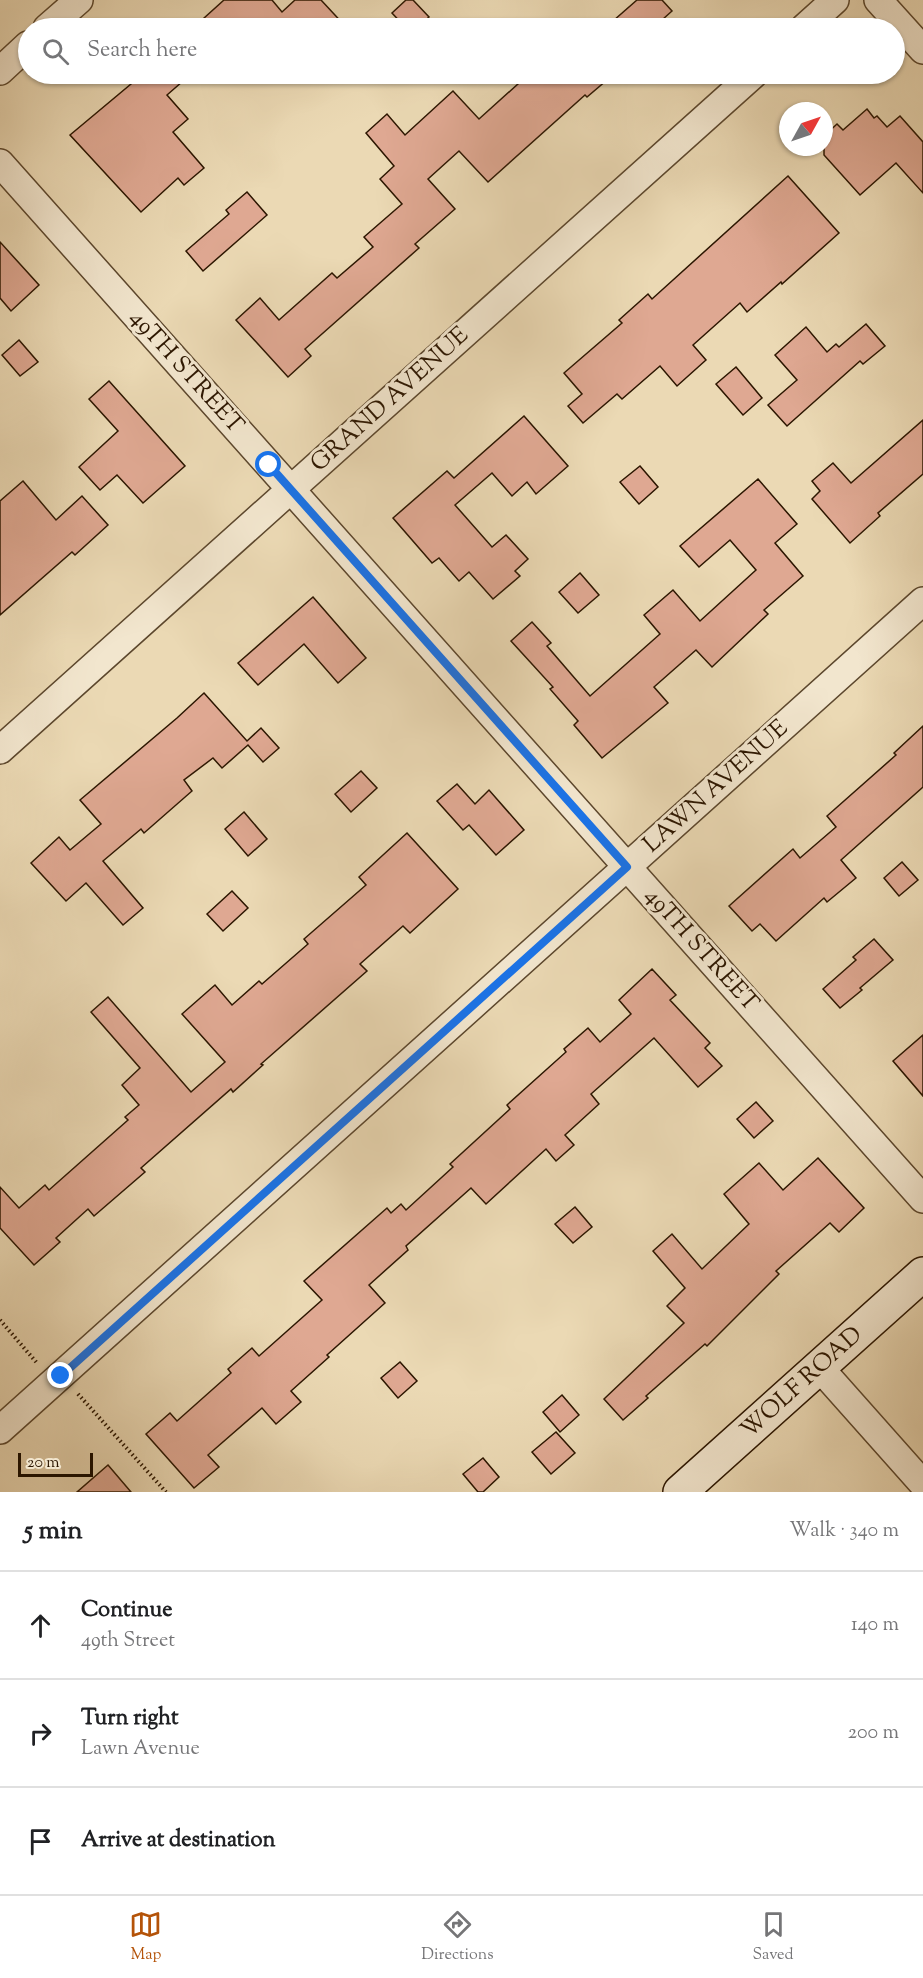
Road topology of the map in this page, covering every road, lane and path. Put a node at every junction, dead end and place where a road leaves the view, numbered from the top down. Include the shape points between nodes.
1 (79, 0) edge
2 (835, 0) edge
3 (879, 0) edge
4 (58, 18) edge
5 (815, 18) edge
6 (895, 18) edge
7 (905, 30) edge
8 (923, 50) edge
9 (18, 54) edge
10 (0, 71) edge
11 (742, 84) edge
12 (0, 163) edge
13 (291, 490) junction
14 (923, 601) edge
15 (0, 750) edge
16 (627, 867) junction
17 (923, 1199) edge
18 (923, 1274) edge
19 (0, 1320) edge
20 (819, 1366) junction
21 (58, 1379) junction
22 (0, 1430) edge
23 (923, 1484) edge
24 (166, 1492) edge
25 (680, 1492) edge

1 - 4 street
2 - 5 street
3 - 6 street
7 - 8 street
9 - 10 street
11 - 13 street, GRAND AVENUE
12 - 13 street, 49TH STREET
13 - 15 street, GRAND AVENUE
13 - 16 street, 49TH STREET
14 - 16 street, LAWN AVENUE
16 - 17 street, 49TH STREET
16 - 21 street, LAWN AVENUE
18 - 20 main road, WOLF ROAD
19 - 21 path
20 - 23 street
20 - 25 main road, WOLF ROAD
21 - 22 street, LAWN AVENUE
21 - 24 path

